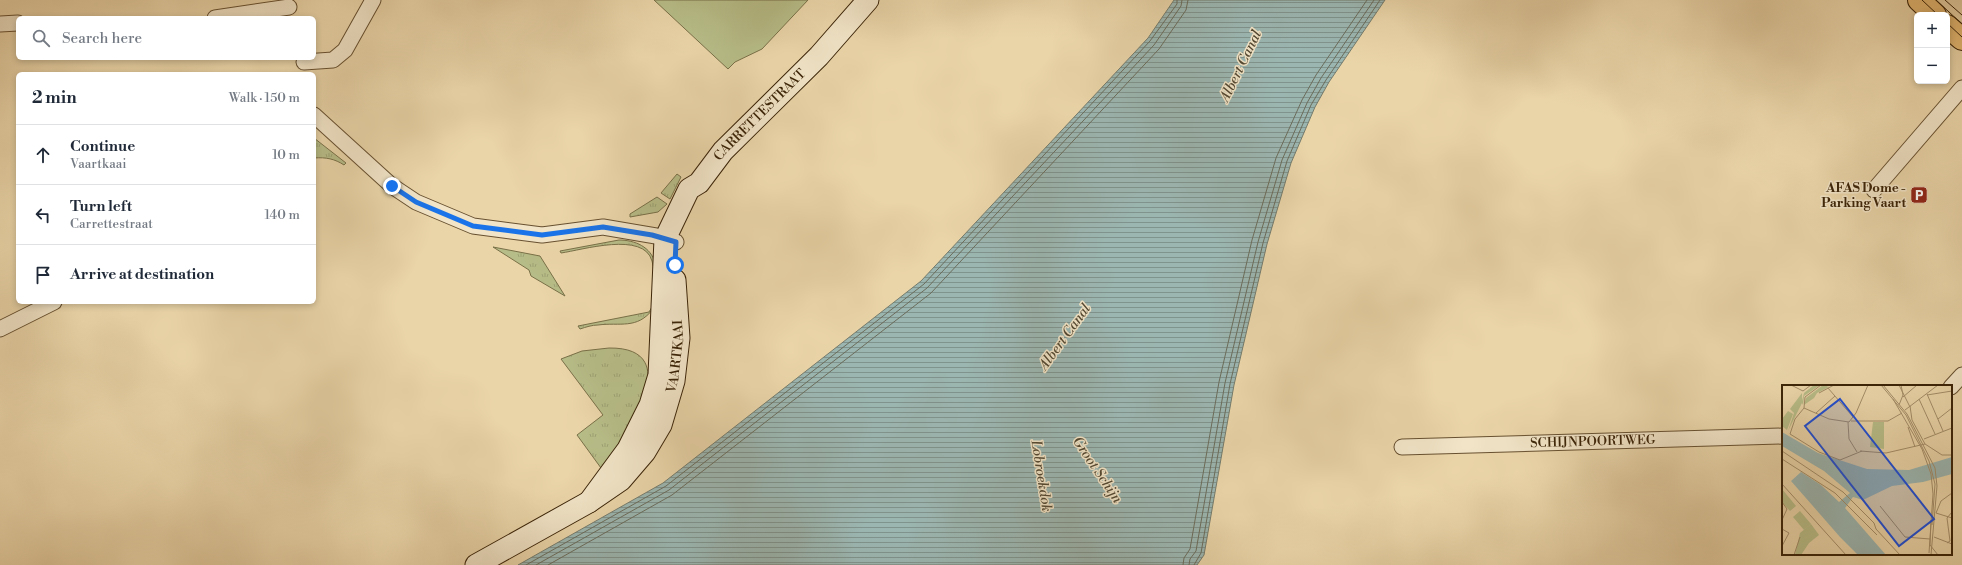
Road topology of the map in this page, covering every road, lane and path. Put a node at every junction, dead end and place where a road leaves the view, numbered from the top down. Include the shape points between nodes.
1 (373, 0) edge
2 (868, 0) edge
3 (1919, 0) edge
4 (289, 8) edge
5 (1932, 12) edge
6 (230, 16) edge
7 (0, 24) edge
8 (16, 24) edge
9 (1950, 29) edge
10 (1962, 39) edge
11 (303, 65) edge
12 (1962, 88) edge
13 (316, 117) edge
14 (699, 183) joint
15 (1874, 190) dead end
16 (671, 240) junction
17 (50, 304) edge
18 (0, 329) edge
19 (1962, 375) edge
20 (1952, 386) edge
21 (1782, 436) edge
22 (1402, 447) dead end
23 (476, 565) edge

1 - 11 street via 345,50 333,60
2 - 14 street, CARRETTESTRAAT via 819,56 723,151
3 - 5 main road
4 - 6 street
7 - 8 street
9 - 10 main road
12 - 15 street
13 - 16 street via 392,186 416,202 473,226 542,235 603,227 618,228
14 - 16 street, VAARTKAAI via 694,203
16 - 23 street, VAARTKAAI via 659,374 650,405 632,443 589,502
17 - 18 street
19 - 20 street
21 - 22 street, SCHIJNPOORTWEG

